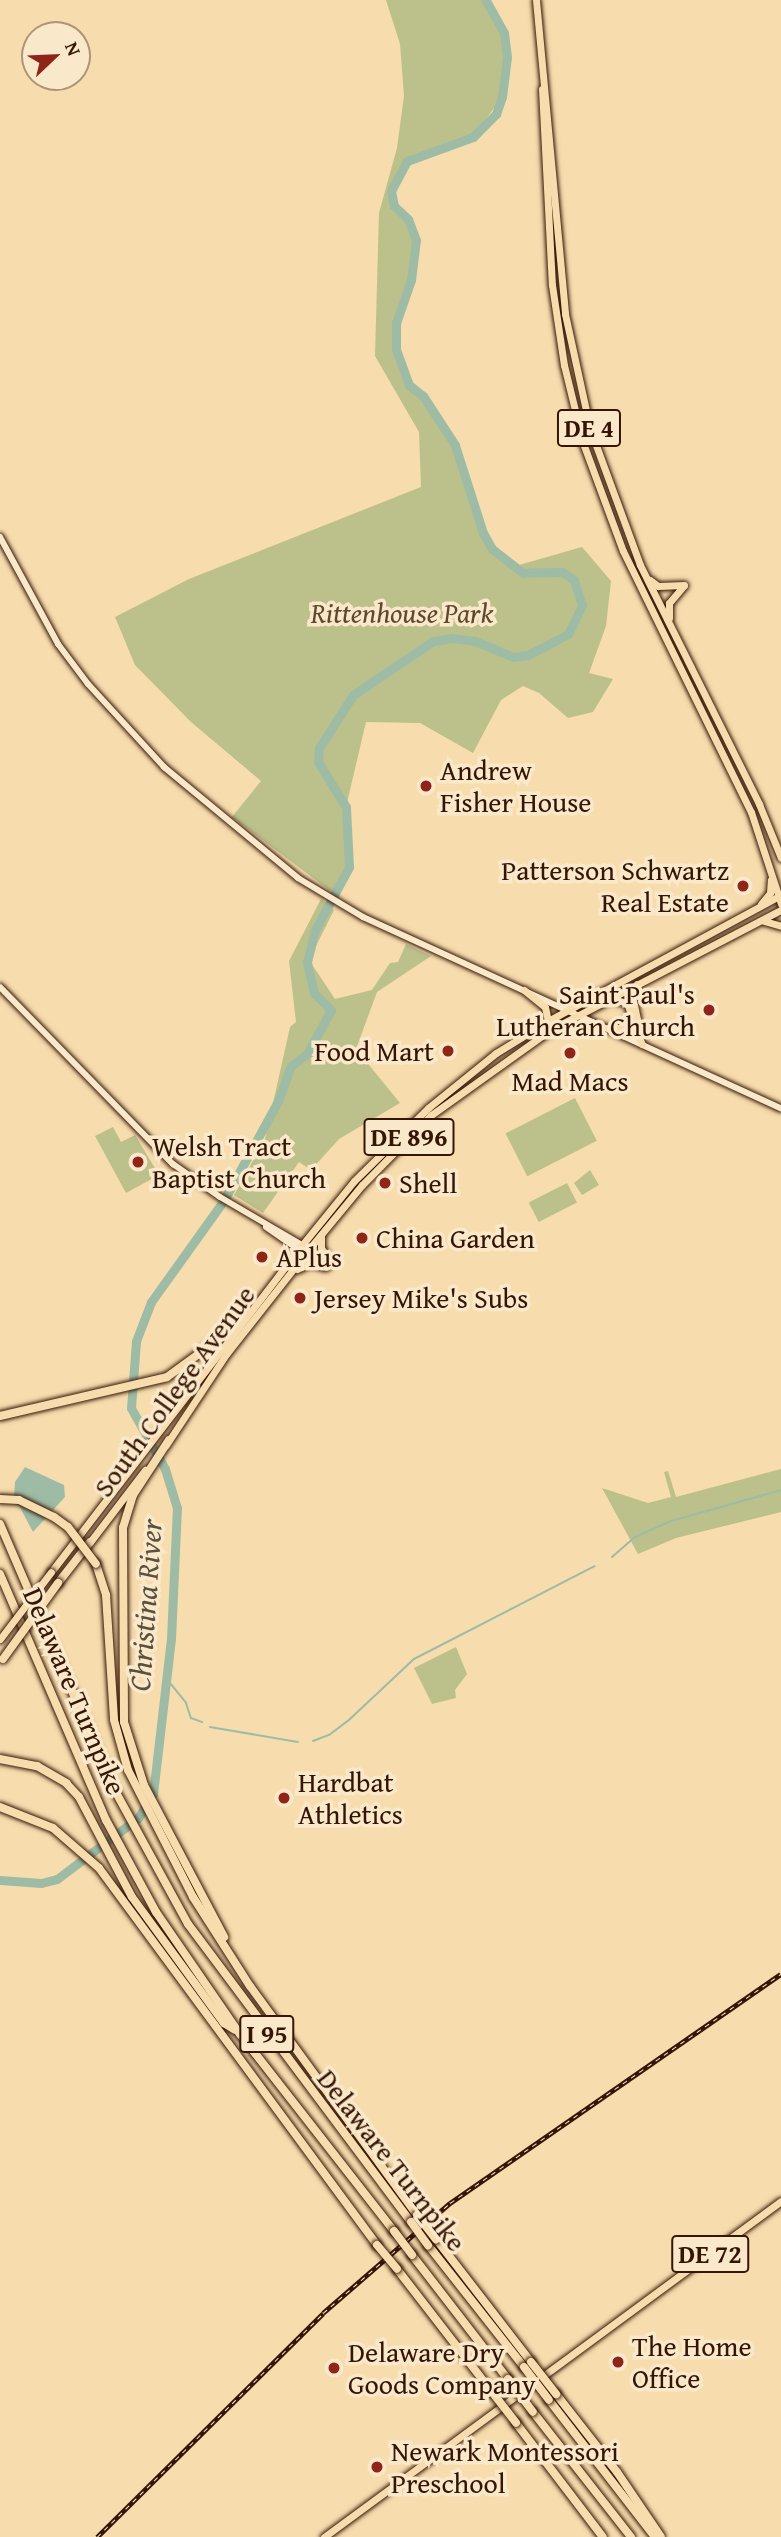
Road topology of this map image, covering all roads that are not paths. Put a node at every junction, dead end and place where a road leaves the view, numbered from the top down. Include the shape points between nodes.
1 (536, 0) edge
2 (542, 71) junction
3 (0, 537) edge
4 (640, 565) junction
5 (673, 632) junction
6 (771, 829) junction
7 (781, 848) edge
8 (781, 858) edge
9 (770, 866) junction
10 (780, 899) edge
11 (781, 910) edge
12 (753, 911) junction
13 (760, 921) junction
14 (781, 926) edge
15 (639, 982) junction
16 (0, 987) edge
17 (524, 990) junction
18 (608, 998) junction
19 (568, 1009) junction
20 (579, 1014) junction
21 (548, 1021) junction
22 (633, 1025) junction
23 (608, 1028) junction
24 (623, 1035) junction
25 (642, 1044) junction
26 (781, 1108) edge
27 (322, 1233) junction
28 (303, 1250) junction
29 (290, 1273) junction
30 (240, 1324) junction
31 (0, 1416) edge
32 (169, 1440) joint
33 (151, 1466) junction
34 (0, 1499) edge
35 (0, 1524) edge
36 (90, 1542) joint
37 (0, 1574) edge
38 (0, 1639) edge
39 (1, 1660) edge
40 (0, 1759) edge
41 (0, 1807) edge
42 (250, 1986) junction
43 (240, 2034) junction
44 (781, 2202) edge
45 (414, 2218) junction
46 (552, 2397) junction
47 (324, 2537) edge
48 (603, 2537) edge
49 (631, 2537) edge
50 (655, 2537) edge
51 (662, 2537) edge

1 - 2 main road, DE 4
2 - 4 main road, DE 4 via 563,294 575,371 606,482
2 - 9 main road, DE 4 via 552,285 564,365 583,443 623,551 741,789
3 - 17 street via 61,650 134,736 194,794 338,904
4 - 5 main road, DE 4
4 - 5 main road via 658,586 684,585 669,603
5 - 6 main road, DE 4
6 - 7 main road
6 - 8 main road, DE 4
9 - 10 main road, DE 4
9 - 12 main road via 770,893
10 - 12 main road, South College Avenue
11 - 13 main road, South College Avenue / DE 896
12 - 19 main road, South College Avenue / DE 896
13 - 14 main road
13 - 15 main road, South College Avenue / DE 896
15 - 18 main road, South College Avenue / DE 896
15 - 22 main road via 633,990 637,1011
16 - 28 street via 163,1154 219,1197
17 - 19 street
17 - 21 main road via 545,1007
18 - 20 main road, South College Avenue / DE 896
18 - 23 main road via 623,1000 631,1014 621,1028
19 - 20 street
19 - 21 main road, South College Avenue / DE 896
20 - 23 street
20 - 27 main road, South College Avenue / DE 896 via 498,1063 431,1115
21 - 28 main road, South College Avenue / DE 896 via 496,1053 428,1108 354,1181
22 - 24 main road
22 - 25 main road
23 - 24 street
24 - 25 street
25 - 26 street
27 - 28 main road, South College Avenue / DE 896
27 - 29 main road via 321,1248 328,1265 310,1263
28 - 29 main road, South College Avenue / DE 896
28 - 30 main road, South College Avenue / DE 896
29 - 32 main road, South College Avenue / DE 896 via 227,1353
30 - 31 highway via 197,1357 150,1381
30 - 38 main road, South College Avenue / DE 896, bridge
32 - 33 highway
33 - 36 main road, South College Avenue
33 - 42 highway via 133,1495 123,1528 124,1722 130,1751 166,1827
34 - 42 highway, bridge via 19,1500 54,1517 68,1527 96,1564 106,1595 114,1720 128,1770 159,1835
35 - 45 highway, Delaware Turnpike / I 95 via 122,1807 187,1924
36 - 39 highway, South College Avenue, bridge
37 - 43 highway, Delaware Turnpike / I 95 via 123,1854 176,1944
40 - 43 highway via 37,1766 66,1783 132,1897 224,2023
41 - 48 highway, bridge via 53,1828 99,1868 377,2245
42 - 45 highway
43 - 49 highway, Delaware Turnpike / I 95, bridge
44 - 47 main road, DE 72
45 - 46 highway, Delaware Turnpike / I 95, bridge
46 - 50 highway, Delaware Turnpike / I 95
46 - 51 highway

